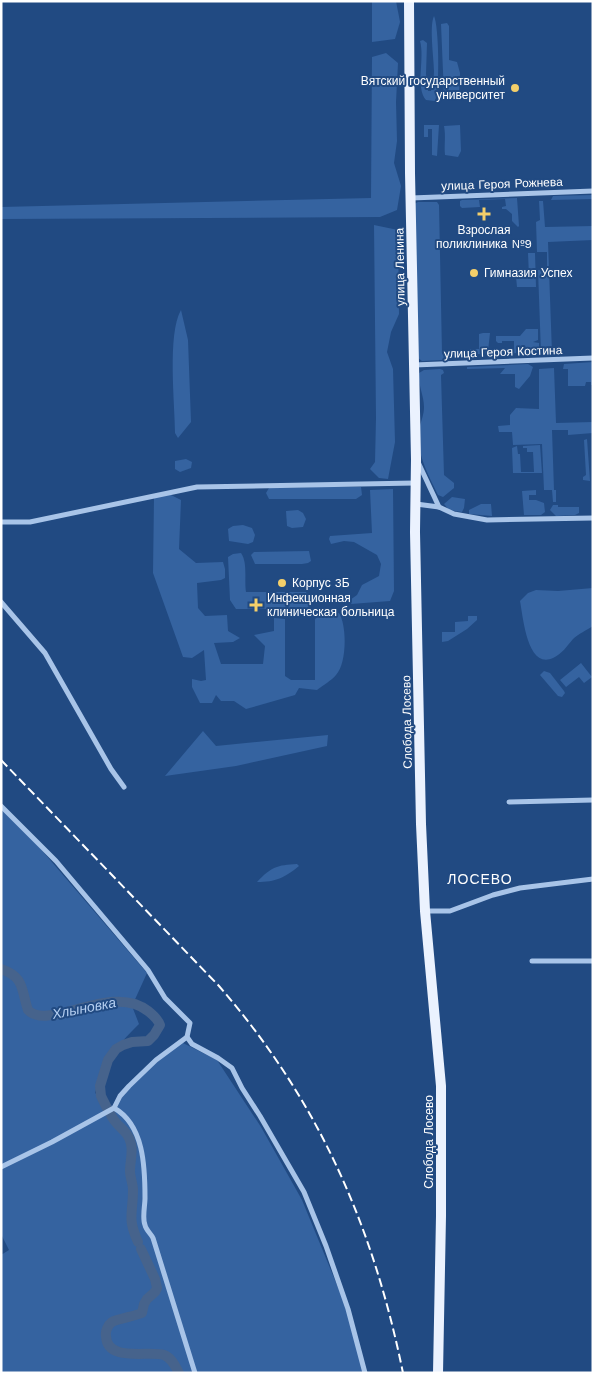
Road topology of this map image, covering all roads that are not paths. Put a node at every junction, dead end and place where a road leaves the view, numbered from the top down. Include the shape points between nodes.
1 (409, 1) edge
2 (593, 191) edge
3 (411, 198) junction
4 (593, 358) edge
5 (414, 365) junction
6 (416, 458) junction
7 (416, 483) junction
8 (416, 504) junction
9 (439, 507) junction
10 (593, 518) edge
11 (1, 522) edge
12 (415, 532) joint
13 (1, 602) edge
14 (124, 787) dead end
15 (593, 800) edge
16 (509, 802) dead end
17 (1, 806) edge
18 (593, 879) edge
19 (425, 911) junction
20 (532, 961) dead end
21 (593, 961) edge
22 (187, 1037) junction
23 (114, 1108) junction
24 (1, 1167) edge
25 (195, 1373) edge
26 (365, 1373) edge
27 (438, 1373) edge

1 - 3 main road, улица Ленина
2 - 3 street, улица Героя Рожнева
3 - 5 main road, улица Ленина
4 - 5 street, улица Героя Костина
5 - 6 main road, улица Ленина
6 - 7 main road, улица Ленина
6 - 9 street
7 - 8 main road, улица Ленина
7 - 11 street via 197,487 30,522
8 - 9 street
8 - 12 main road, улица Ленина
9 - 10 street via 454,514 487,520
12 - 19 main road, Слобода Лосево
13 - 14 street via 45,653
15 - 16 street
17 - 22 street via 46,850 148,970 165,998 190,1023
18 - 19 street via 520,888 450,911
19 - 27 main road, Слобода Лосево via 441,1086
20 - 21 street
22 - 23 street via 129,1086
22 - 26 street via 192,1044 232,1068 304,1192 348,1309
23 - 24 street
23 - 25 street via 130,1122 140,1146 145,1226 153,1238

